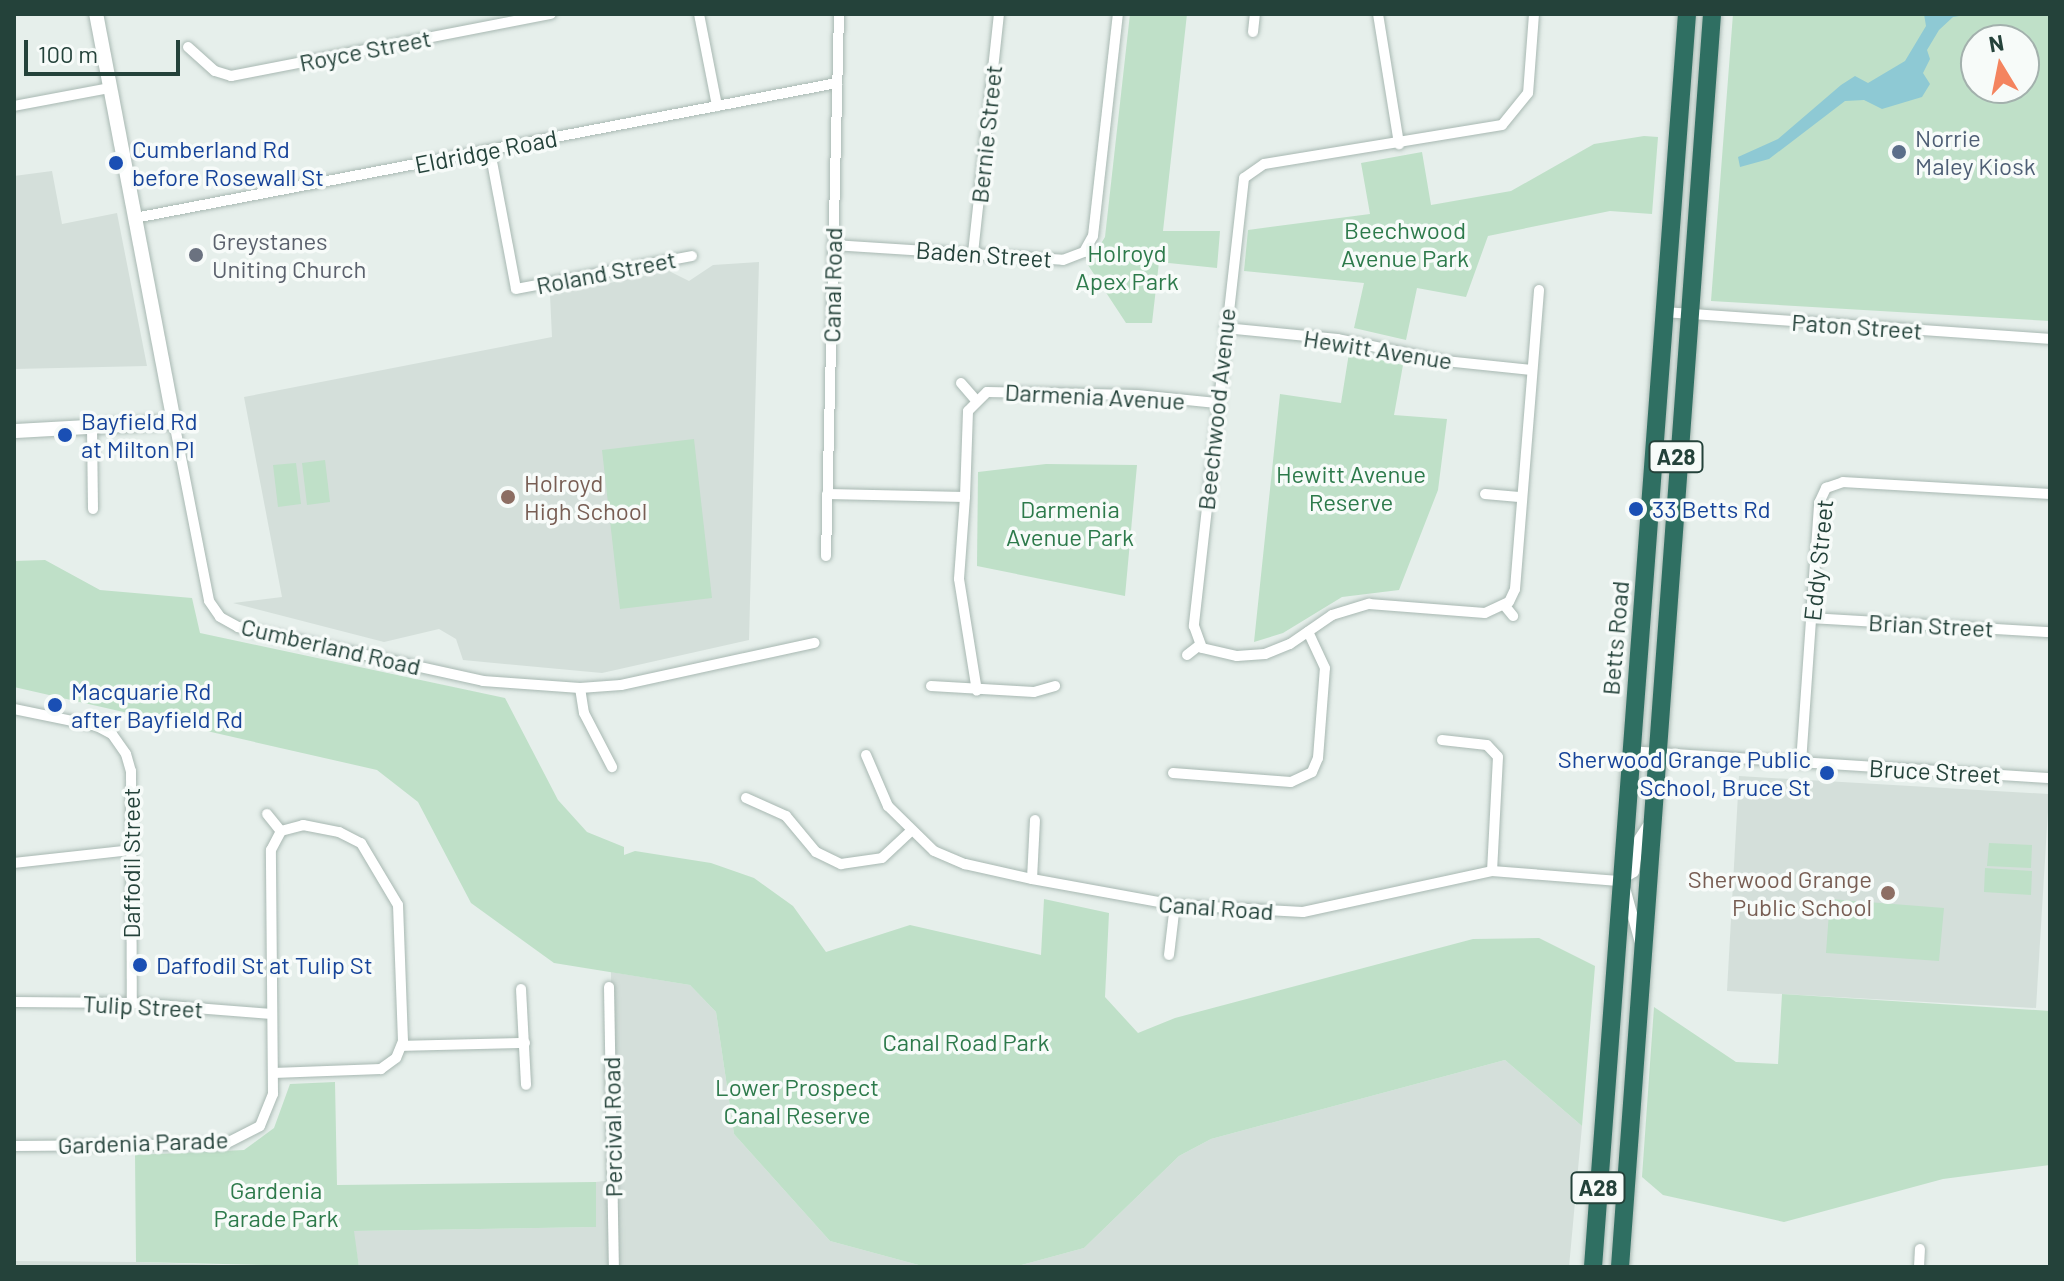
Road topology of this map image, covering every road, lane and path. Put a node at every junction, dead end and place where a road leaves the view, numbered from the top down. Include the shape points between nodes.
1 (96, 14) edge
2 (551, 14) edge
3 (699, 14) edge
4 (839, 14) edge
5 (999, 14) edge
6 (1118, 14) edge
7 (1255, 14) edge
8 (1378, 14) edge
9 (1534, 14) edge
10 (1687, 14) edge
11 (1712, 14) edge
12 (1253, 32) dead end
13 (188, 47) dead end
14 (837, 83) junction
15 (109, 88) junction
16 (14, 106) edge
17 (717, 106) junction
18 (1399, 144) junction
19 (490, 151) junction
20 (135, 218) junction
21 (833, 245) junction
22 (973, 253) junction
23 (692, 256) dead end
24 (1539, 290) dead end
25 (1665, 312) junction
26 (1686, 314) junction
27 (1225, 328) junction
28 (2050, 339) edge
29 (1532, 370) junction
30 (961, 383) dead end
31 (975, 399) junction
32 (1217, 403) junction
33 (174, 422) junction
34 (92, 428) junction
35 (14, 431) edge
36 (827, 494) junction
37 (1485, 494) dead end
38 (2050, 494) edge
39 (965, 497) junction
40 (1522, 497) junction
41 (93, 509) dead end
42 (826, 556) dead end
43 (1505, 606) junction
44 (1513, 616) dead end
45 (1811, 618) junction
46 (1308, 632) junction
47 (2050, 632) edge
48 (814, 643) dead end
49 (1200, 645) junction
50 (1187, 655) dead end
51 (931, 686) dead end
52 (1055, 686) dead end
53 (580, 688) junction
54 (977, 691) junction
55 (14, 709) edge
56 (1442, 740) dead end
57 (1629, 751) junction
58 (1654, 753) junction
59 (866, 755) dead end
60 (1801, 763) junction
61 (612, 767) dead end
62 (1173, 773) dead end
63 (2050, 778) edge
64 (746, 798) dead end
65 (267, 814) dead end
66 (1035, 820) dead end
67 (1649, 824) junction
68 (281, 831) junction
69 (910, 832) junction
70 (132, 850) junction
71 (14, 863) edge
72 (1492, 871) junction
73 (1032, 879) junction
74 (1619, 881) junction
75 (1175, 905) junction
76 (1640, 943) junction
77 (1169, 955) dead end
78 (609, 987) dead end
79 (521, 989) dead end
80 (14, 1002) edge
81 (132, 1003) junction
82 (272, 1014) junction
83 (525, 1043) junction
84 (402, 1046) junction
85 (273, 1073) junction
86 (526, 1085) dead end
87 (14, 1146) edge
88 (1920, 1249) dead end
89 (614, 1267) edge
90 (1593, 1267) edge
91 (1620, 1267) edge
92 (1919, 1267) edge

1 - 15 street, Cumberland Road
2 - 13 street, Royce Street via 231,76 215,71
3 - 17 street
4 - 14 street, Canal Road
5 - 22 street, Bernie Street
6 - 22 street, Baden Street via 1090,245 1063,260
7 - 12 street
8 - 18 street
9 - 18 street, Beechwood Avenue via 1528,93 1513,118 1497,128
10 - 25 highway, Betts Road / A28
11 - 26 highway, Betts Road / A28
14 - 17 street, Eldridge Road
14 - 21 street, Canal Road
15 - 16 street
15 - 20 street, Cumberland Road
17 - 19 street, Eldridge Road
18 - 27 street, Beechwood Avenue via 1244,170
19 - 20 street, Eldridge Road
19 - 23 street, Roland Street via 516,289
20 - 33 street, Cumberland Road
21 - 22 street, Baden Street
21 - 36 street, Canal Road
24 - 29 street
25 - 26 street, Paton Street
25 - 57 highway, Betts Road / A28
26 - 28 street, Paton Street
26 - 58 highway, Betts Road / A28
27 - 29 street, Hewitt Avenue via 1337,339 1434,359
27 - 32 street, Beechwood Avenue
29 - 40 street
30 - 31 street, Darmenia Avenue
31 - 32 street, Darmenia Avenue via 995,391
31 - 39 street, Darmenia Avenue via 967,417
32 - 49 street, Beechwood Avenue via 1194,626
33 - 34 street
33 - 53 street, Cumberland Road via 208,597 227,621 483,681
34 - 35 street
34 - 41 street
36 - 39 street
36 - 42 street, Canal Road
37 - 40 street
38 - 45 street, Eddy Street via 1830,484 1820,497
39 - 54 street, Darmenia Avenue via 959,587
40 - 43 street via 1515,589
43 - 44 street
43 - 46 street via 1485,613 1369,604 1332,615
45 - 47 street, Brian Street
45 - 60 street, Eddy Street
46 - 49 street via 1284,648 1247,656 1213,653
46 - 62 street via 1322,653 1325,672 1312,780
48 - 53 street, Cumberland Road via 621,685
49 - 50 street
51 - 54 street
52 - 54 street via 1034,692
53 - 61 street via 584,713
55 - 70 street, Daffodil Street via 108,731 130,765
56 - 72 street via 1498,748
57 - 58 street, Bruce Street
57 - 74 highway, Betts Road / A28
58 - 60 street, Bruce Street
58 - 67 highway, Betts Road / A28
59 - 69 street, Canal Road via 879,792
60 - 63 street, Bruce Street
64 - 69 street via 786,816 816,852 841,864 882,858
65 - 68 street
66 - 73 street
67 - 74 street via 1639,839 1634,872
67 - 76 highway, Betts Road / A28
68 - 82 street, Gardenia Parade via 271,850
68 - 84 street via 303,825 339,832 361,843 375,859 400,913
69 - 73 street, Canal Road via 965,864
70 - 71 street
70 - 81 street, Daffodil Street
72 - 74 street, Canal Road
72 - 75 street, Canal Road via 1303,912
73 - 75 street, Canal Road
74 - 76 street via 1629,890
74 - 90 highway, Betts Road / A28
75 - 77 street
76 - 91 highway, Betts Road / A28
78 - 89 street, Percival Road
79 - 83 street
80 - 81 street, Tulip Street
81 - 82 street, Tulip Street
82 - 85 street, Gardenia Parade
83 - 84 street
83 - 86 street
84 - 85 street via 392,1063 376,1070
85 - 87 street, Gardenia Parade via 268,1113 254,1131 234,1142
88 - 92 street

